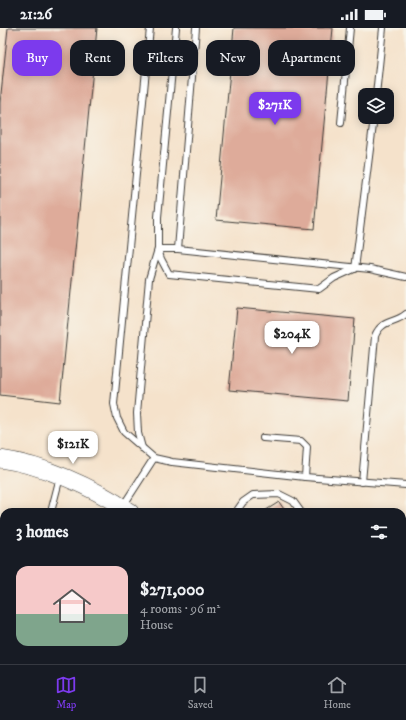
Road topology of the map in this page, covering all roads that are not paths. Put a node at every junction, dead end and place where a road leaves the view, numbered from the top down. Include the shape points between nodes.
1 (150, 28) edge
2 (176, 28) edge
3 (196, 28) edge
4 (350, 28) edge
5 (383, 28) edge
6 (377, 88) edge
7 (341, 123) dead end
8 (373, 124) edge
9 (158, 249) junction
10 (178, 249) junction
11 (356, 269) junction
12 (406, 277) edge
13 (406, 314) edge
14 (263, 438) dead end
15 (142, 448) junction
16 (154, 458) junction
17 (0, 459) edge
18 (60, 476) junction
19 (305, 476) junction
20 (362, 482) junction
21 (406, 485) edge
22 (52, 508) edge
23 (122, 508) edge
24 (127, 508) edge
25 (239, 508) edge
26 (298, 508) edge

1 - 15 lane via 114,404 124,432
2 - 9 lane via 158,217
3 - 10 lane
4 - 7 lane
5 - 6 lane
8 - 11 lane
9 - 10 lane
9 - 11 lane via 169,274 257,283 319,289 334,278
9 - 15 lane via 150,279 137,413
10 - 11 lane
11 - 12 lane via 370,269
13 - 20 lane via 396,321 384,324 376,336
14 - 19 lane via 302,441 307,447
15 - 16 lane
16 - 19 lane
16 - 24 lane
17 - 18 street
18 - 22 lane
18 - 23 street
19 - 20 lane
20 - 21 lane
25 - 26 lane via 252,495 279,494 293,501

